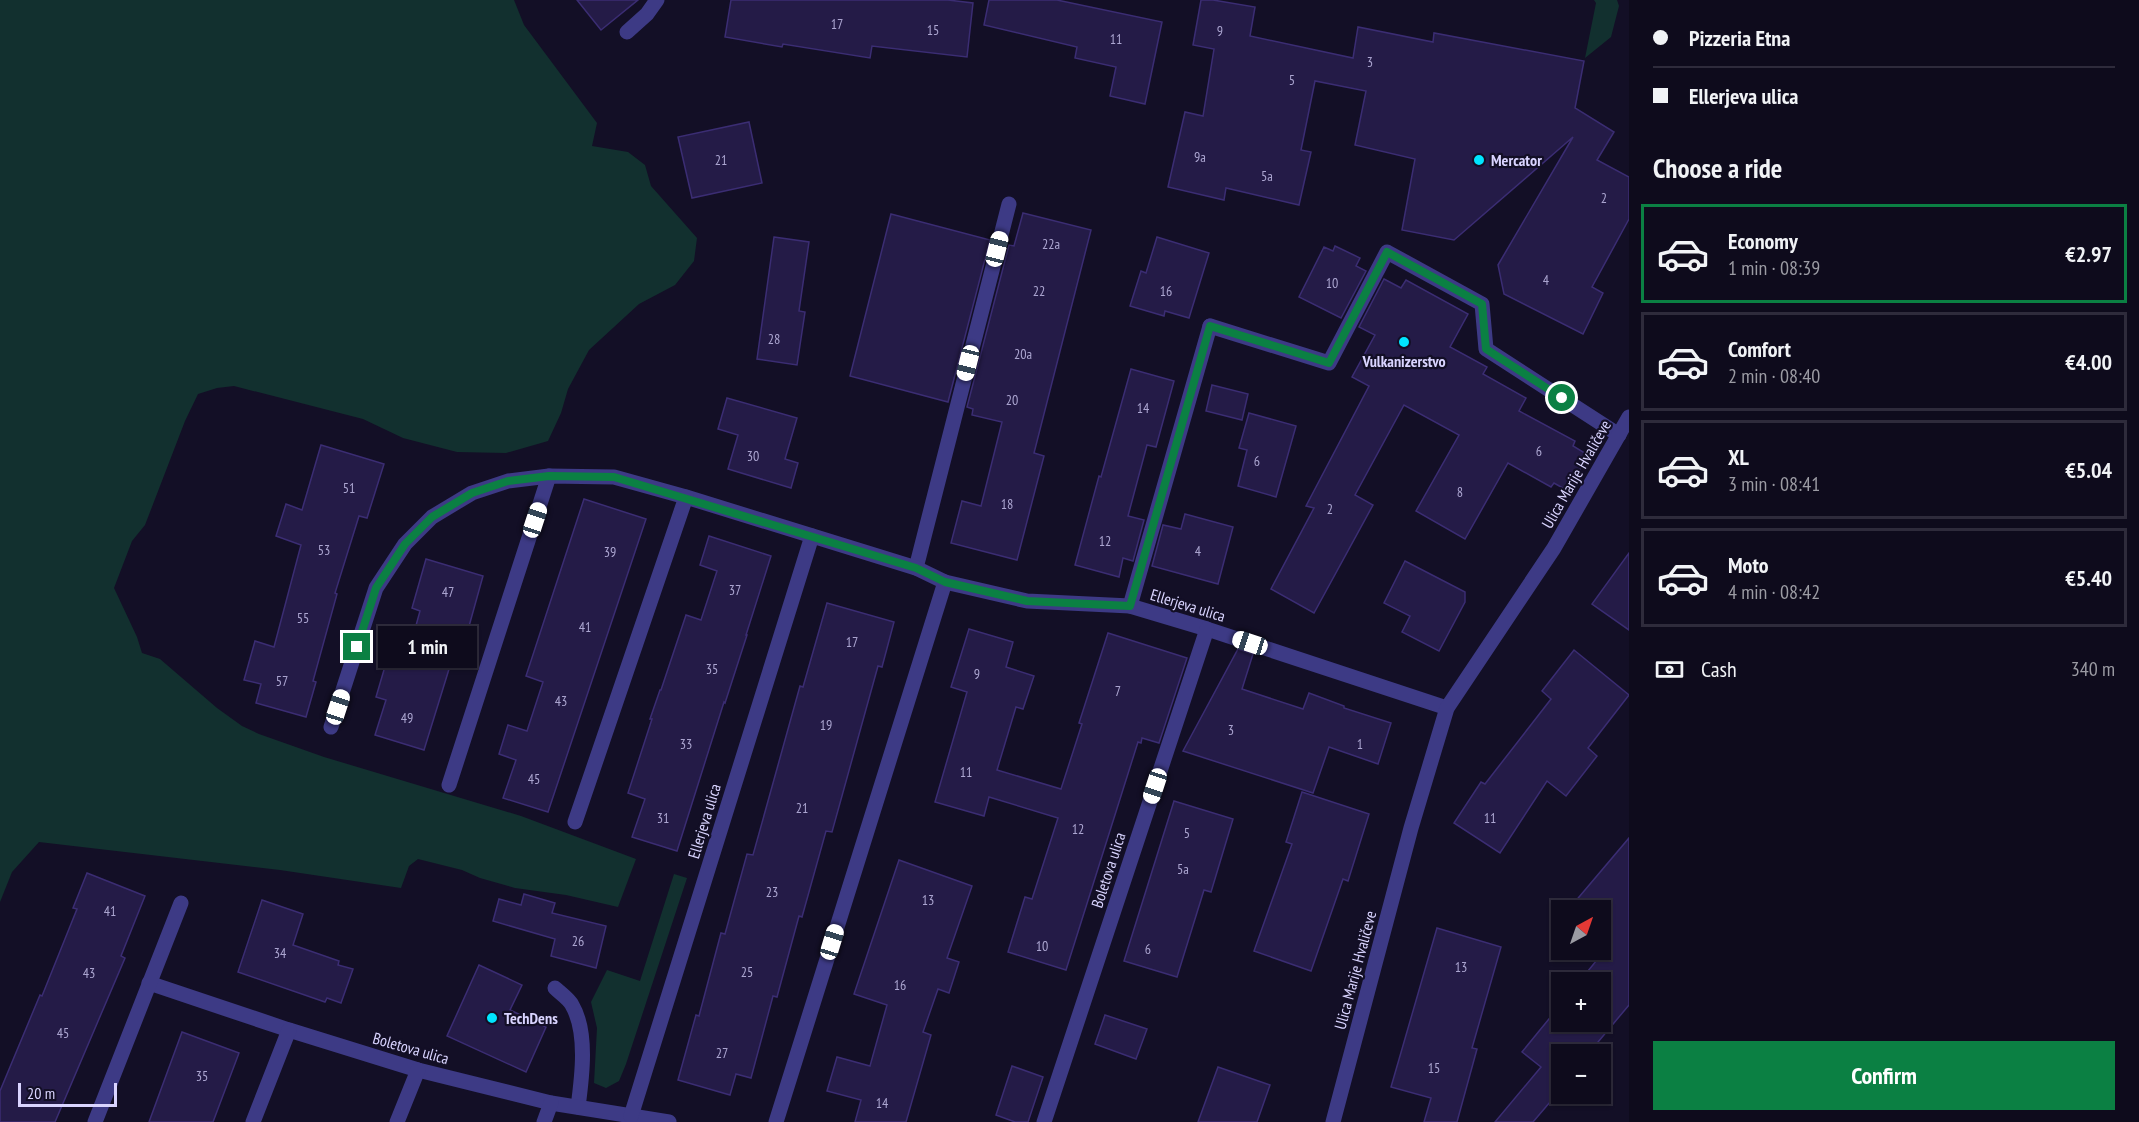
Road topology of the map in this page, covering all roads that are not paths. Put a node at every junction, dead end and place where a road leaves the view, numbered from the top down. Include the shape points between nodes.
1 (657, 0) edge
2 (627, 32) dead end
3 (1009, 204) dead end
4 (1629, 417) edge
5 (1619, 435) junction
6 (549, 476) junction
7 (686, 497) junction
8 (812, 536) junction
9 (916, 568) junction
10 (945, 582) junction
11 (1130, 606) junction
12 (1207, 629) junction
13 (1447, 708) junction
14 (332, 727) dead end
15 (449, 784) dead end
16 (574, 822) dead end
17 (181, 903) dead end
18 (150, 983) junction
19 (555, 988) dead end
20 (289, 1030) junction
21 (418, 1070) junction
22 (551, 1103) junction
23 (578, 1107) junction
24 (631, 1116) junction
25 (95, 1122) edge
26 (253, 1122) edge
27 (397, 1122) edge
28 (544, 1122) edge
29 (669, 1122) edge
30 (776, 1122) edge
31 (1044, 1122) edge
32 (1333, 1122) edge

1 - 2 street
3 - 9 street
4 - 5 street, Ulica Marije Hvaličeve
5 - 11 street via 1486,349 1482,304 1387,252 1329,363 1210,326
5 - 13 street, Ulica Marije Hvaličeve via 1554,548
6 - 7 street, Ellerjeva ulica via 614,477
6 - 14 street, Ellerjeva ulica via 508,481 472,493 432,517 405,544 376,588
6 - 15 street
7 - 8 street, Ellerjeva ulica
7 - 16 street
8 - 9 street, Ellerjeva ulica
8 - 24 street, Ellerjeva ulica
9 - 10 street, Ellerjeva ulica
10 - 11 street, Ellerjeva ulica via 1027,601
10 - 30 street
11 - 12 street, Ellerjeva ulica
12 - 13 street, Ellerjeva ulica
12 - 31 street, Boletova ulica
13 - 32 street, Ulica Marije Hvaličeve
17 - 18 street
18 - 20 street, Boletova ulica
18 - 25 street
19 - 23 street via 572,1004 580,1031 583,1071
20 - 21 street, Boletova ulica
20 - 26 street
21 - 22 street, Boletova ulica
21 - 27 street
22 - 23 street, Boletova ulica
22 - 28 street
23 - 24 street, Boletova ulica
24 - 29 street, Boletova ulica

